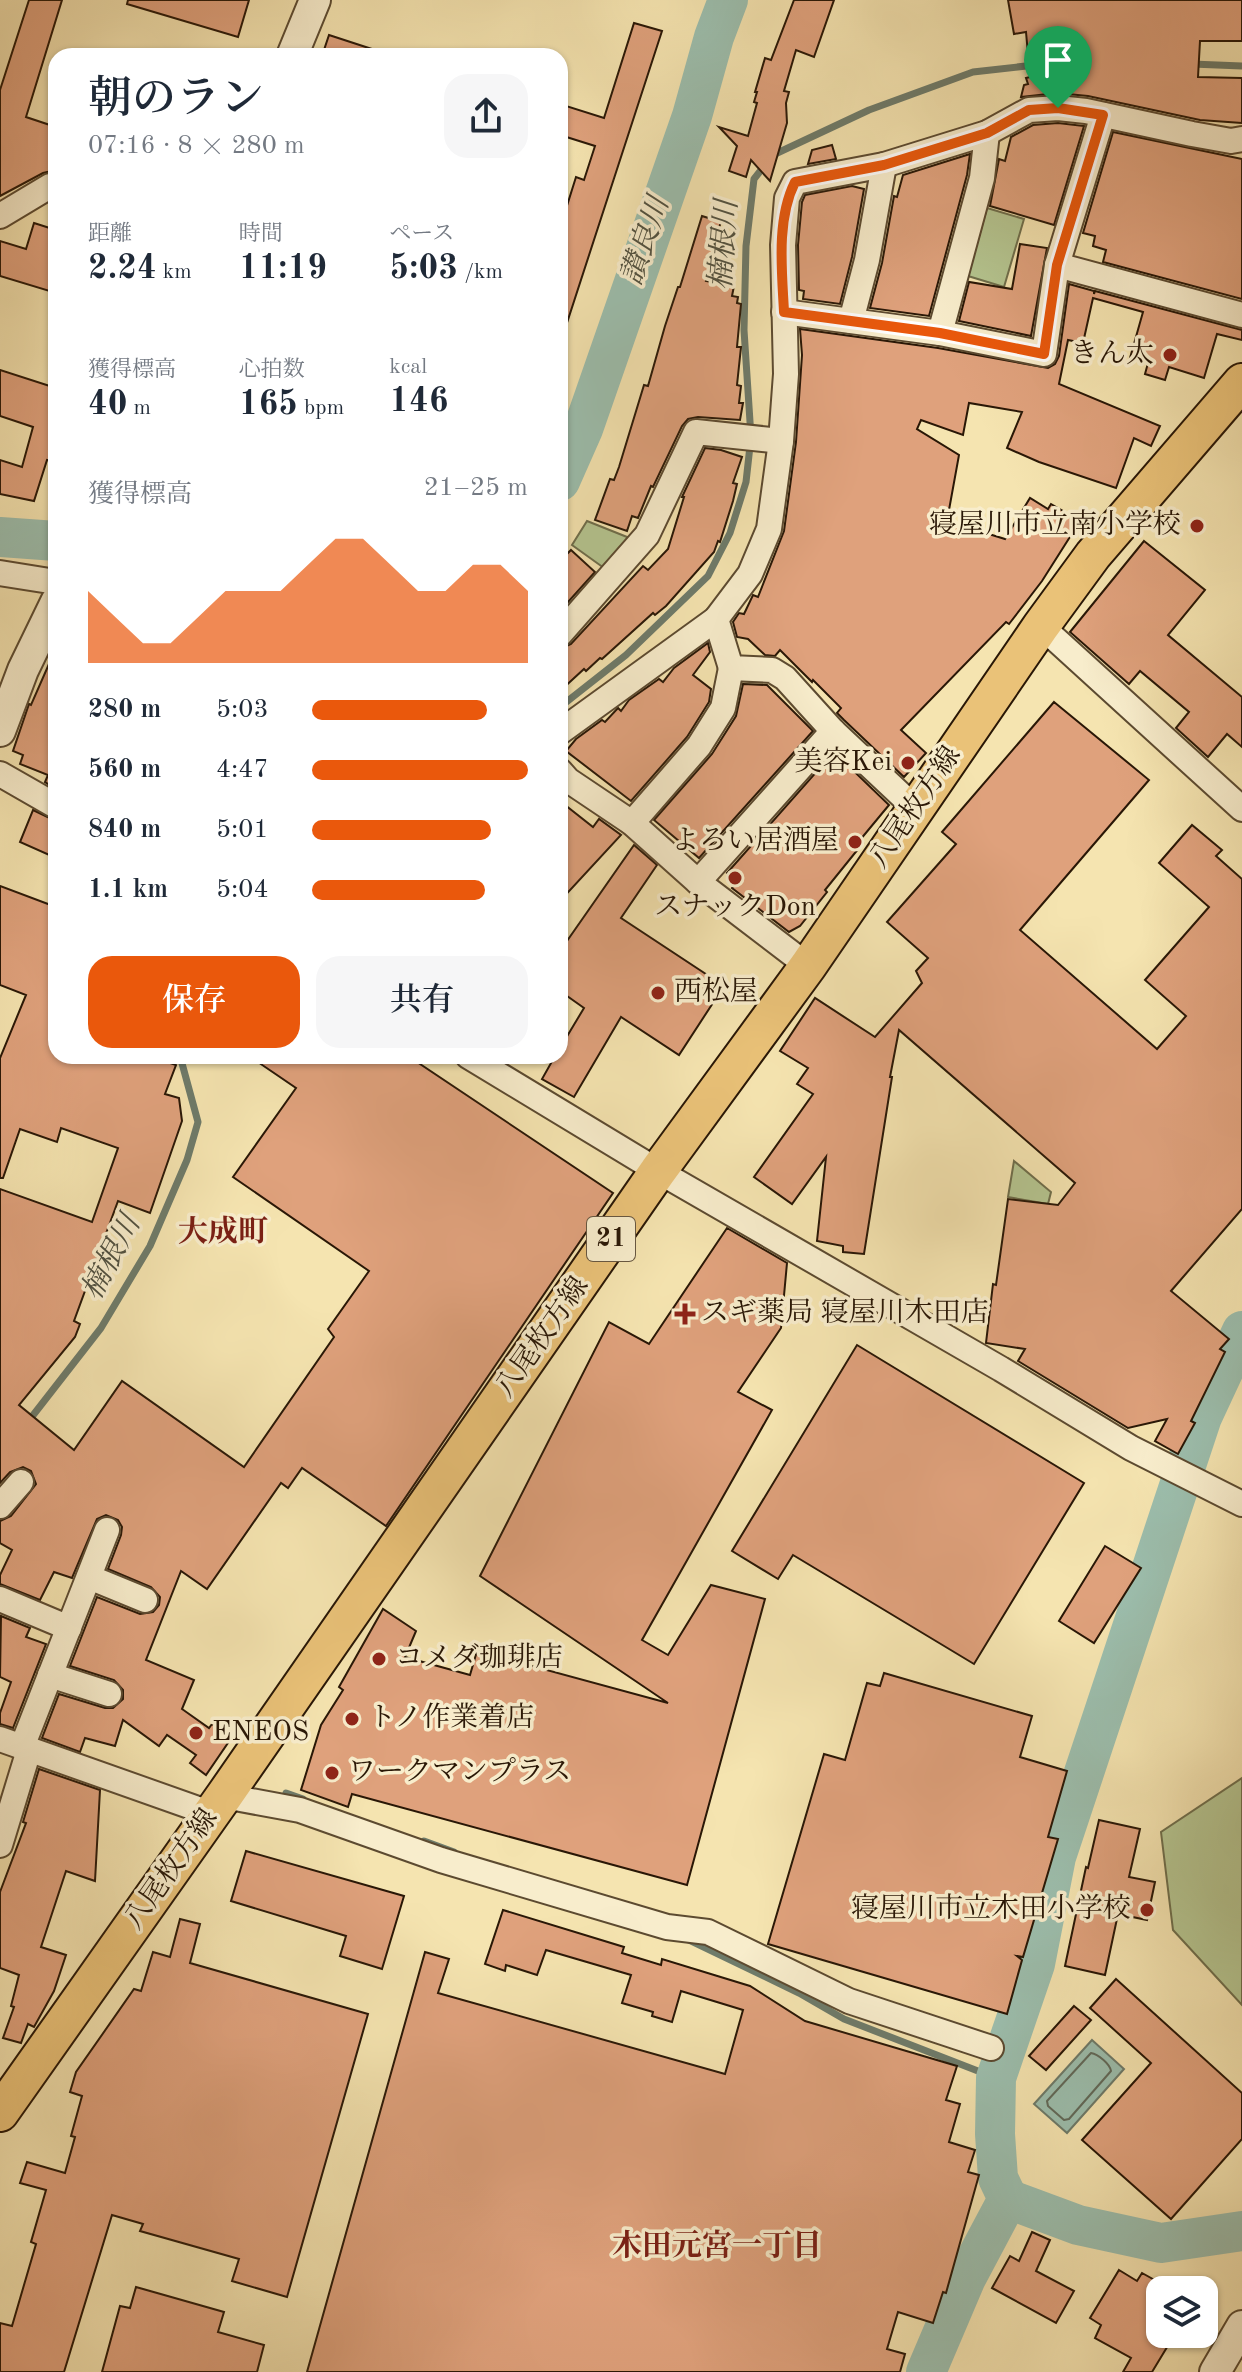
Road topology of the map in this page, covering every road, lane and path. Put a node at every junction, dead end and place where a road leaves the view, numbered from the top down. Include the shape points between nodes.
1 (315, 0) edge
2 (295, 48) edge
3 (1103, 115) junction
4 (987, 133) junction
5 (1242, 139) edge
6 (884, 165) junction
7 (48, 187) edge
8 (0, 216) edge
9 (1057, 265) junction
10 (784, 312) junction
11 (1242, 315) edge
12 (851, 321) junction
13 (940, 333) junction
14 (1242, 382) edge
15 (773, 440) junction
16 (0, 573) edge
17 (48, 581) edge
18 (716, 619) junction
19 (568, 625) edge
20 (1041, 626) junction
21 (48, 633) edge
22 (731, 668) junction
23 (568, 726) edge
24 (0, 731) edge
25 (833, 731) junction
26 (0, 774) edge
27 (568, 783) edge
28 (48, 801) edge
29 (916, 809) junction
30 (1242, 809) edge
31 (632, 823) junction
32 (698, 882) junction
33 (808, 966) junction
34 (481, 1064) edge
35 (658, 1171) junction
36 (21, 1482) dead end
37 (1242, 1504) edge
38 (0, 1506) edge
39 (107, 1530) dead end
40 (89, 1577) junction
41 (0, 1599) edge
42 (145, 1600) dead end
43 (69, 1628) junction
44 (50, 1675) junction
45 (109, 1694) dead end
46 (17, 1745) edge
47 (7, 1793) edge
48 (218, 1805) junction
49 (0, 1845) edge
50 (991, 2048) dead end
51 (0, 2113) edge
52 (1242, 2326) edge
53 (1215, 2372) edge

1 - 2 street
3 - 4 street via 1029,110
3 - 5 street
3 - 9 street
4 - 6 street
4 - 13 street via 982,178
6 - 10 street via 795,182 787,198 783,245
6 - 12 street
7 - 8 street
9 - 11 street
9 - 13 street via 1044,354
10 - 12 street
10 - 15 street via 786,374
12 - 13 street
14 - 20 main road, 八尾枚方線 / 21 via 1093,555
15 - 18 street via 769,529 750,574
15 - 19 street via 696,432 647,535
16 - 17 street
18 - 22 street
18 - 23 street
20 - 29 main road, 八尾枚方線 / 21
20 - 30 street
21 - 24 street via 23,670
22 - 25 street via 781,675
22 - 31 street via 723,708 699,746
25 - 29 street
25 - 32 street
26 - 28 street
27 - 31 street
29 - 33 main road, 八尾枚方線 / 21
31 - 32 street
32 - 33 street
33 - 35 main road, 八尾枚方線 / 21
34 - 35 street
35 - 37 street via 1131,1448
35 - 48 main road, 八尾枚方線 / 21
36 - 38 street
39 - 40 street
40 - 42 street
40 - 43 street
41 - 43 street
43 - 44 street
44 - 45 street
44 - 46 street
46 - 47 street
46 - 48 street
47 - 49 street
48 - 50 street via 300,1810 471,1869 667,1927 708,1932 849,2001
48 - 51 main road, 八尾枚方線 / 21
52 - 53 street

